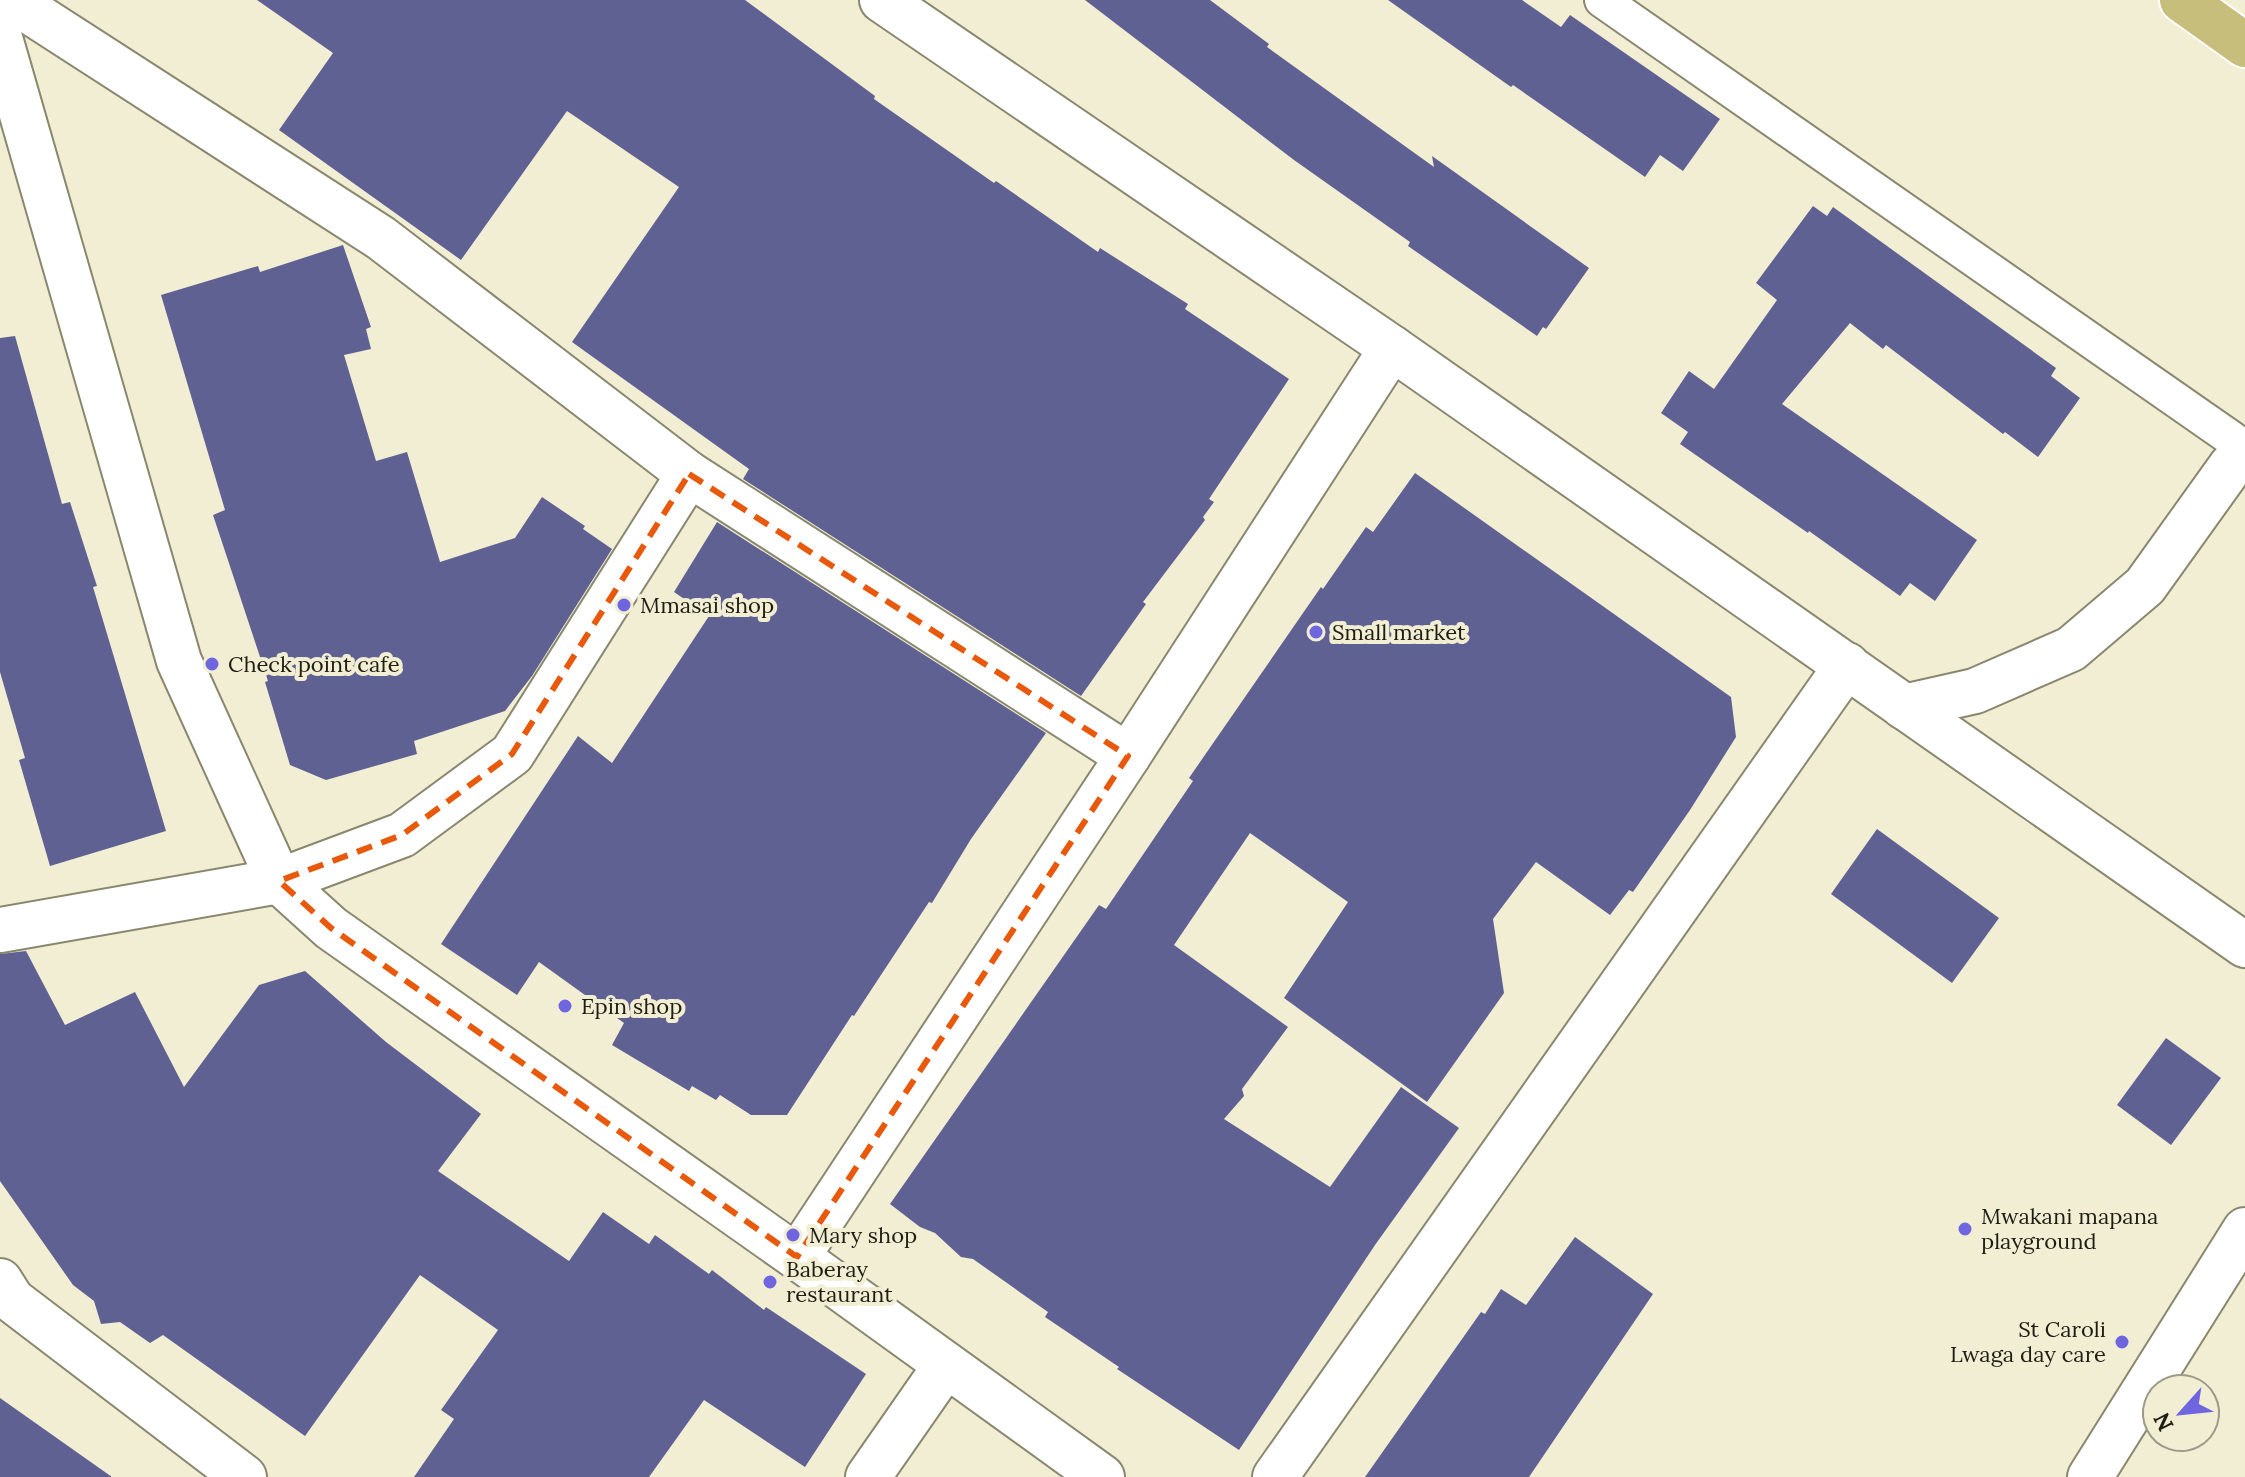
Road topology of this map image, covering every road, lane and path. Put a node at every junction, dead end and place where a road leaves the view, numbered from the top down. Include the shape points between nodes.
1 (12, 0) edge
2 (882, 0) edge
3 (1602, 0) edge
4 (2182, 0) edge
5 (0, 38) edge
6 (2245, 45) edge
7 (1392, 348) junction
8 (2241, 460) edge
9 (689, 474) junction
10 (1847, 665) junction
11 (1904, 707) junction
12 (1128, 756) junction
13 (279, 881) junction
14 (0, 930) edge
15 (2245, 945) edge
16 (2245, 1230) edge
17 (797, 1257) junction
18 (0, 1281) edge
19 (946, 1365) junction
20 (244, 1477) edge
21 (868, 1477) edge
22 (1102, 1477) edge
23 (1275, 1477) edge
24 (2090, 1477) edge

1 - 9 street via 381,238
2 - 7 street
3 - 8 lane
4 - 6 highway
5 - 13 street via 179,661
7 - 10 street
7 - 12 street
8 - 11 street via 2145,586 2071,649 1975,691
9 - 12 street
9 - 13 street via 512,754 402,835
10 - 11 street
10 - 23 street
11 - 15 street
12 - 17 street
13 - 14 street
13 - 17 street via 331,928
16 - 24 street
17 - 19 street
18 - 20 street via 12,1300
19 - 21 street
19 - 22 street

